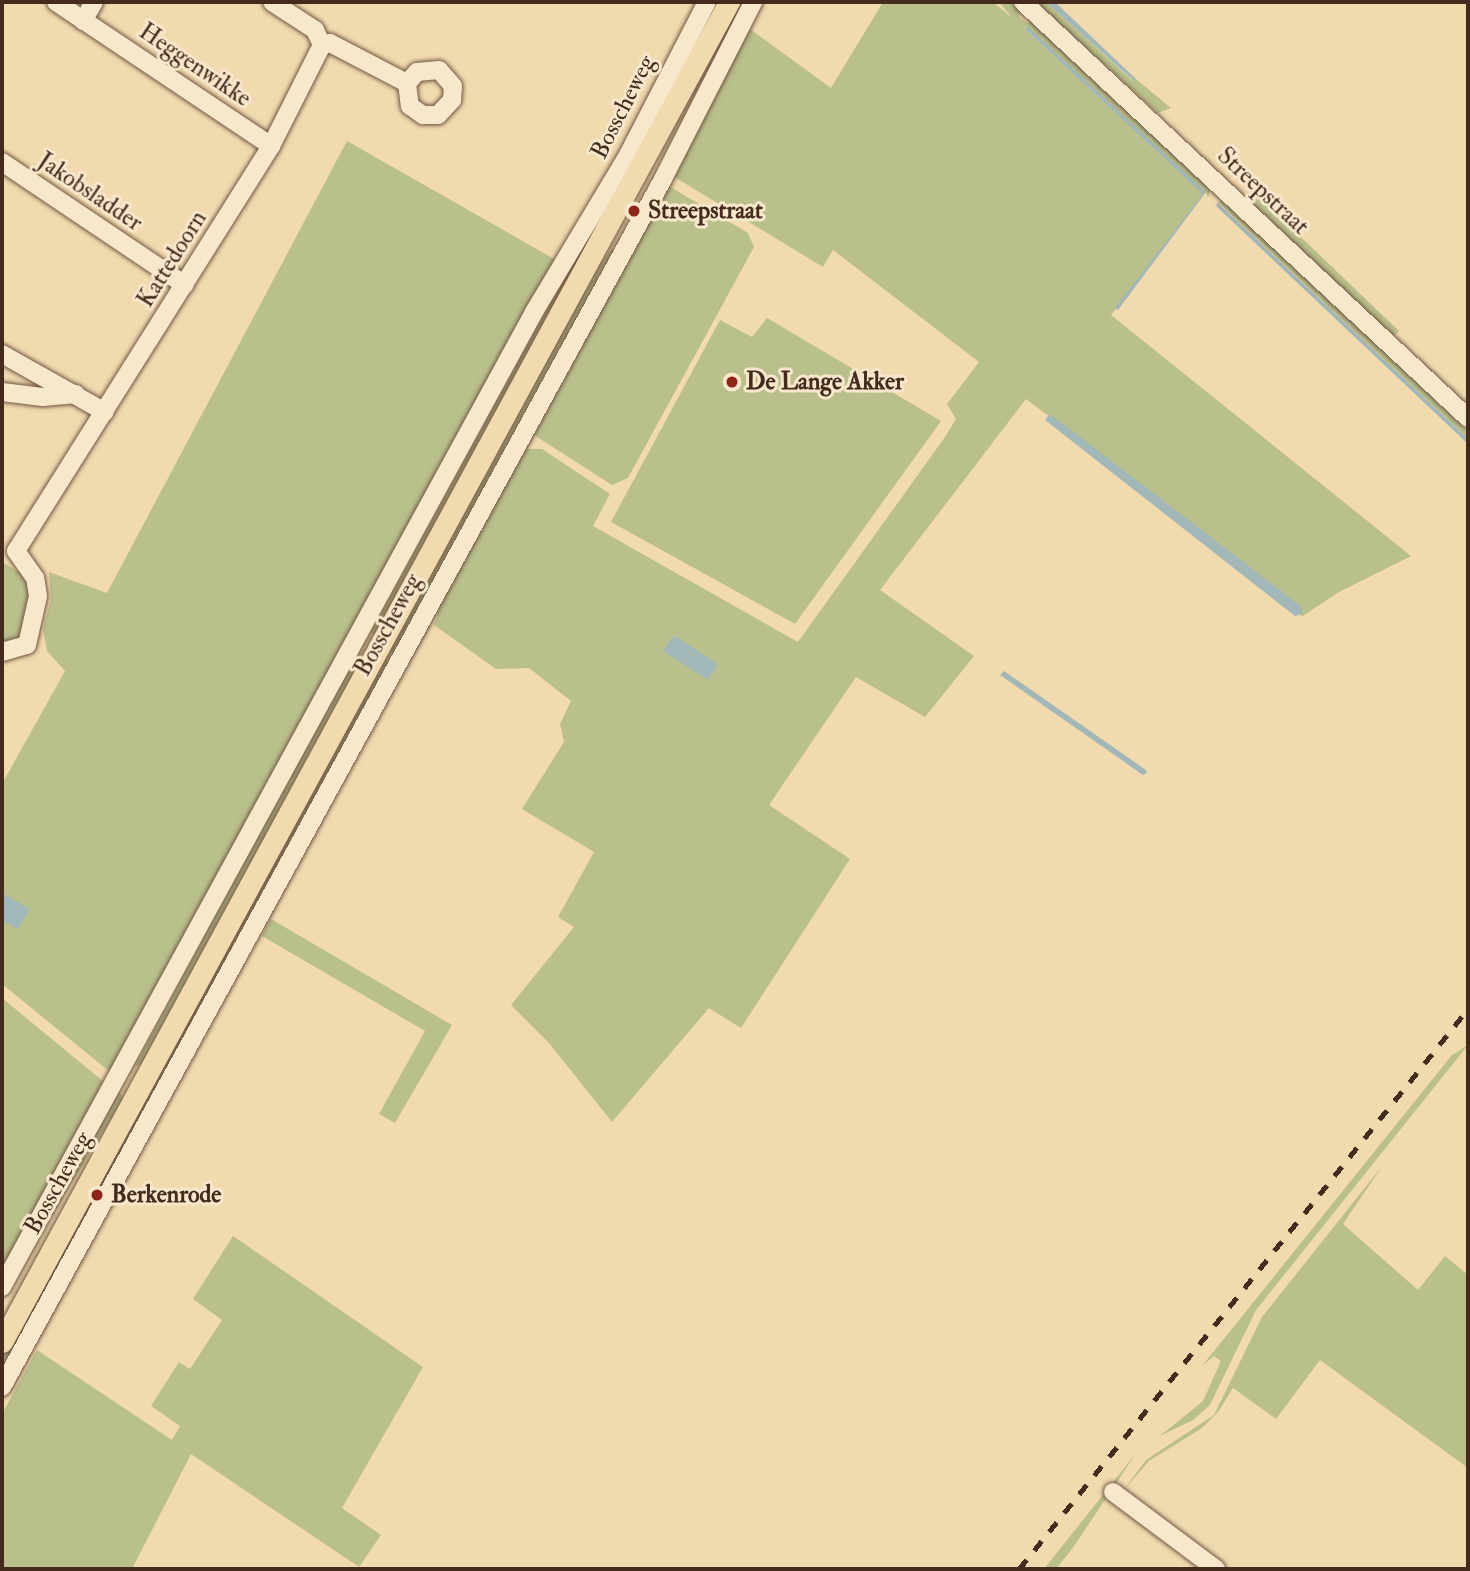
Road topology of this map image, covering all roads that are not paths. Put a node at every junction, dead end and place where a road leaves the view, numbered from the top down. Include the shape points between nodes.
1 (56, 2) edge
2 (94, 2) edge
3 (272, 2) edge
4 (707, 2) edge
5 (729, 2) edge
6 (753, 2) edge
7 (1023, 2) edge
8 (83, 20) junction
9 (322, 45) junction
10 (407, 83) dead end
11 (271, 146) junction
12 (8, 166) edge
13 (642, 166) junction
14 (663, 179) junction
15 (185, 285) junction
16 (2, 354) edge
17 (2, 392) edge
18 (76, 394) junction
19 (105, 412) junction
20 (1468, 418) edge
21 (9, 551) edge
22 (354, 638) junction
23 (377, 650) junction
24 (2, 652) edge
25 (118, 1074) junction
26 (141, 1086) junction
27 (160, 1097) junction
28 (2, 1287) edge
29 (2, 1342) edge
30 (2, 1387) edge
31 (1113, 1492) dead end
32 (1216, 1569) edge

1 - 8 street, Heggenwikke
2 - 8 street
3 - 9 street via 315,30
4 - 22 street, Bosscheweg via 628,155 534,312
5 - 13 main road, Bosscheweg
6 - 14 street, Bosscheweg
7 - 20 street, Streepstraat
8 - 11 street, Heggenwikke
9 - 10 street via 330,43
9 - 11 street, Kattedoorn
11 - 15 street, Kattedoorn
12 - 15 street, Jakobsladder
13 - 14 street, Bosscheweg
13 - 23 main road, Bosscheweg
14 - 27 street, Bosscheweg
15 - 19 street, Kattedoorn
16 - 18 street
17 - 18 street via 43,397
18 - 19 street
19 - 21 street, Kattedoorn
21 - 24 street via 35,578 38,596 27,645
22 - 23 street, Bosscheweg
22 - 25 street, Bosscheweg
23 - 26 main road, Bosscheweg
25 - 26 street
25 - 28 street, Bosscheweg
26 - 27 street
26 - 29 main road, Bosscheweg
27 - 30 street, Bosscheweg
31 - 32 street

